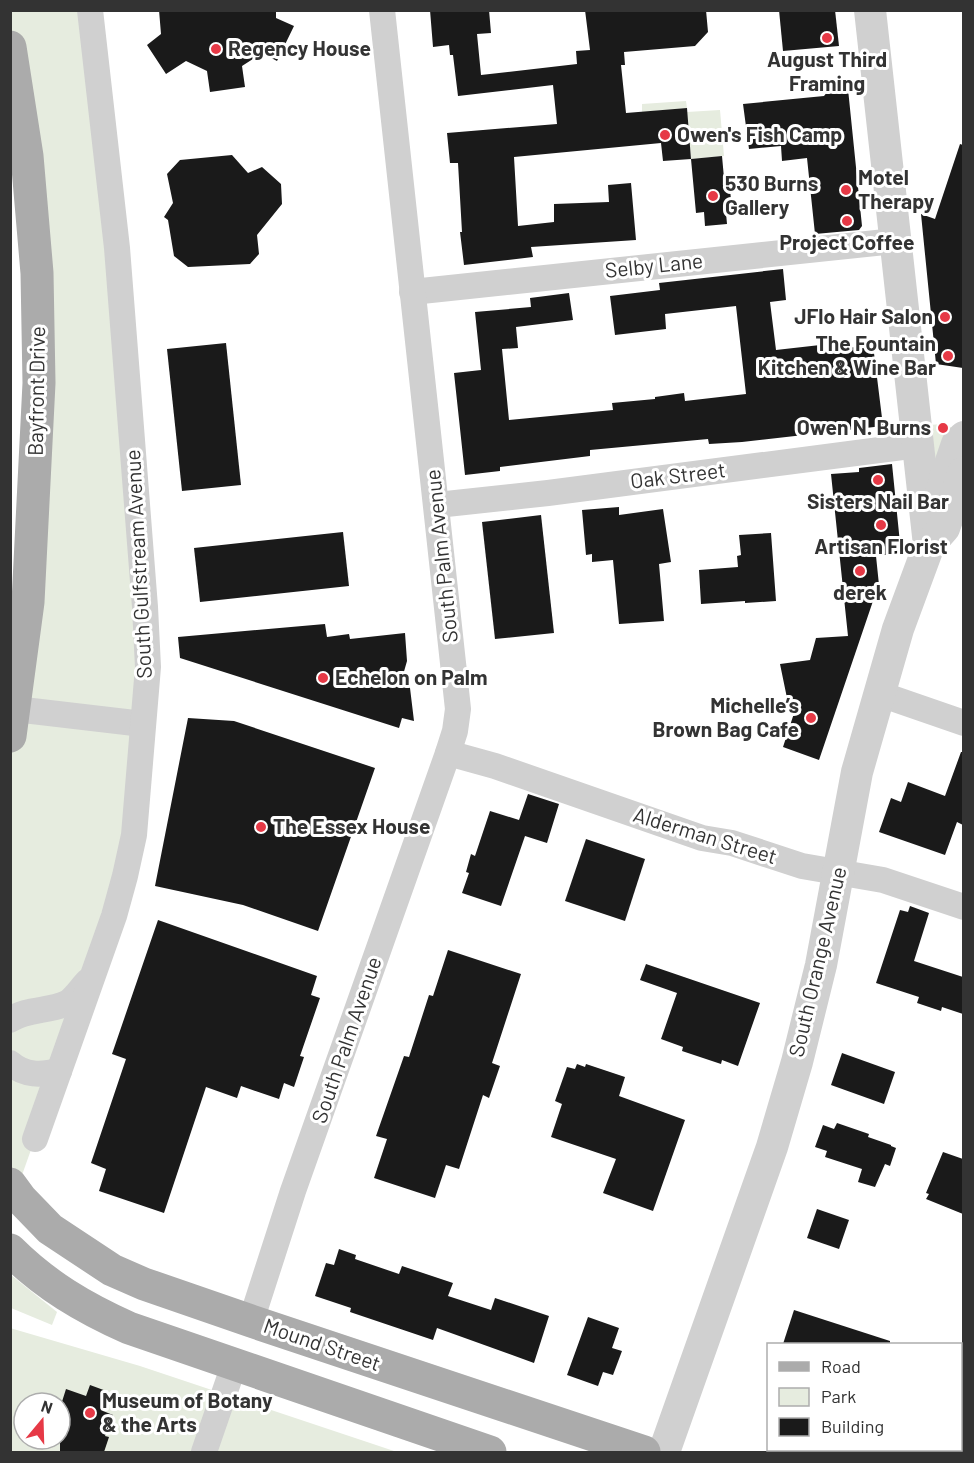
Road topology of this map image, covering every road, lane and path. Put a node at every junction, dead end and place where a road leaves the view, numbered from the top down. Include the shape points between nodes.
1 (90, 10) edge
2 (382, 10) edge
3 (870, 10) edge
4 (10, 46) edge
5 (895, 241) junction
6 (412, 292) junction
7 (963, 437) edge
8 (918, 445) junction
9 (963, 472) edge
10 (437, 505) junction
11 (928, 537) junction
12 (880, 694) junction
13 (13, 722) edge
14 (963, 723) edge
15 (143, 724) junction
16 (448, 753) junction
17 (839, 872) junction
18 (963, 907) edge
19 (92, 976) junction
20 (10, 1020) edge
21 (10, 1063) edge
22 (59, 1071) junction
23 (35, 1139) dead end
24 (16, 1192) edge
25 (10, 1250) edge
26 (251, 1321) junction
27 (234, 1365) junction
28 (204, 1452) edge
29 (490, 1452) edge
30 (573, 1452) edge
31 (644, 1452) edge
32 (664, 1452) edge

1 - 15 street, South Gulfstream Avenue via 117,248 145,607 148,667
2 - 6 street, South Palm Avenue
3 - 5 street
4 - 13 main road, Bayfront Drive via 27,156 37,273 39,383 28,602
5 - 6 street, Selby Lane
5 - 8 street
6 - 10 street, South Palm Avenue
7 - 11 street, South Orange Avenue via 957,444
8 - 10 street, Oak Street
8 - 11 street
9 - 11 street, South Orange Avenue via 944,528
10 - 16 street, South Palm Avenue via 458,709
11 - 12 street, South Orange Avenue
12 - 14 street
12 - 17 street, South Orange Avenue via 857,772
13 - 15 street
15 - 19 street, South Gulfstream Avenue via 134,835 114,916
16 - 17 street, Alderman Street via 702,837 802,866
16 - 26 street, South Palm Avenue
17 - 18 street, Alderman Street via 883,880
17 - 32 street, South Orange Avenue via 821,965 772,1147
19 - 20 street via 58,1007
19 - 22 street, South Gulfstream Avenue
21 - 22 street via 33,1074
22 - 23 street, South Gulfstream Avenue
24 - 26 main road, Mound Street via 50,1229 112,1270
25 - 27 main road via 56,1289 97,1314
26 - 31 main road, Mound Street
27 - 28 street
27 - 29 main road
27 - 30 main road via 275,1353

